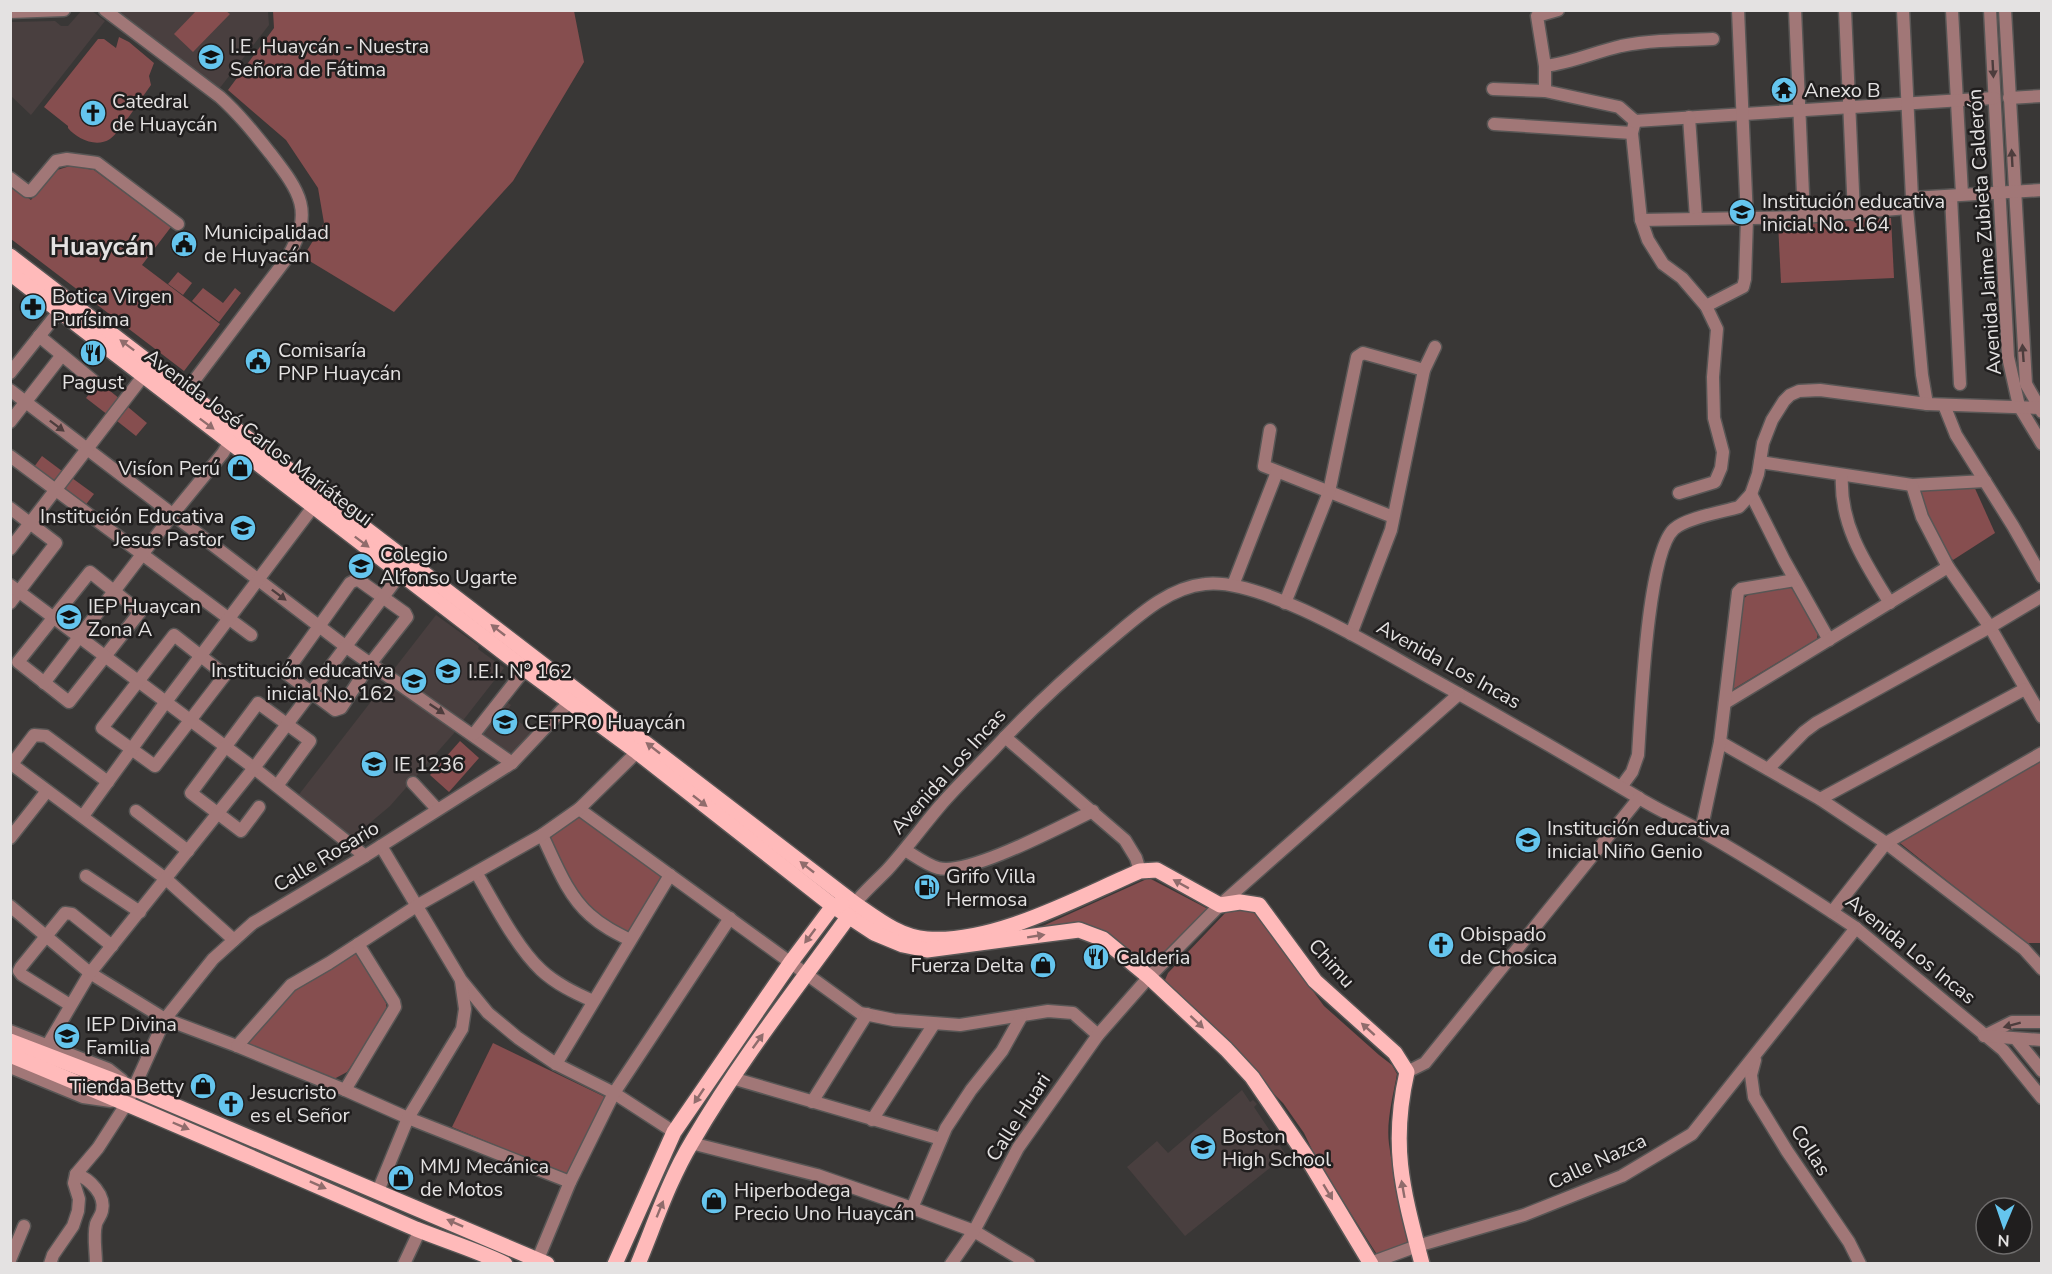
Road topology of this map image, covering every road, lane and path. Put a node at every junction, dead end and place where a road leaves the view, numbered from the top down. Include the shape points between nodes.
1 (105, 10) edge
2 (1558, 10) edge
3 (1738, 10) edge
4 (1795, 10) edge
5 (1845, 10) edge
6 (1903, 10) edge
7 (1952, 10) edge
8 (1990, 10) edge
9 (2005, 10) edge
10 (63, 11) edge
11 (10, 12) edge
12 (1713, 39) dead end
13 (1545, 66) junction
14 (1493, 89) dead end
15 (1545, 91) junction
16 (2042, 96) edge
17 (1995, 98) junction
18 (2009, 98) junction
19 (1956, 101) junction
20 (1907, 104) junction
21 (1851, 107) junction
22 (1798, 111) junction
23 (1743, 114) junction
24 (1689, 117) junction
25 (1494, 124) dead end
26 (1633, 127) junction
27 (10, 178) edge
28 (2042, 190) edge
29 (2014, 192) junction
30 (1999, 193) junction
31 (1957, 195) junction
32 (1909, 203) junction
33 (1854, 213) junction
34 (1804, 217) junction
35 (1696, 218) junction
36 (1747, 219) junction
37 (1641, 220) junction
38 (178, 224) dead end
39 (10, 256) edge
40 (10, 273) edge
41 (1706, 306) junction
42 (60, 310) junction
43 (39, 336) junction
44 (1435, 347) dead end
45 (62, 355) junction
46 (1424, 370) junction
47 (10, 373) edge
48 (144, 375) junction
49 (96, 383) dead end
50 (1960, 384) dead end
51 (10, 390) edge
52 (187, 390) junction
53 (173, 399) junction
54 (26, 402) junction
55 (1926, 404) junction
56 (1944, 405) junction
57 (2019, 406) junction
58 (2041, 409) edge
59 (10, 422) edge
60 (1270, 430) dead end
61 (234, 435) junction
62 (2042, 444) edge
63 (87, 448) junction
64 (10, 456) edge
65 (1760, 462) junction
66 (1277, 472) junction
67 (1842, 475) junction
68 (1985, 481) junction
69 (1912, 484) junction
70 (55, 490) junction
71 (1329, 492) junction
72 (1679, 493) dead end
73 (1751, 494) junction
74 (318, 500) junction
75 (10, 508) edge
76 (173, 514) junction
77 (1393, 517) junction
78 (30, 523) junction
79 (10, 549) edge
80 (142, 555) junction
81 (406, 567) junction
82 (1948, 567) junction
83 (2042, 578) edge
84 (259, 580) junction
85 (1796, 580) junction
86 (1233, 585) junction
87 (15, 588) edge
88 (114, 592) junction
89 (2042, 596) edge
90 (383, 597) junction
91 (10, 603) edge
92 (1285, 603) junction
93 (1890, 603) junction
94 (54, 618) junction
95 (230, 619) junction
96 (319, 626) junction
97 (1990, 627) junction
98 (1351, 634) junction
99 (251, 635) dead end
100 (79, 637) junction
101 (1829, 640) junction
102 (345, 646) junction
103 (106, 656) junction
104 (201, 656) junction
105 (370, 664) junction
106 (525, 669) junction
107 (138, 681) junction
108 (44, 683) junction
109 (2025, 688) junction
110 (311, 692) junction
111 (1459, 694) junction
112 (574, 697) junction
113 (165, 703) junction
114 (1725, 703) junction
115 (2042, 717) edge
116 (190, 721) junction
117 (286, 724) junction
118 (474, 734) junction
119 (1005, 737) junction
120 (1720, 742) junction
121 (225, 748) junction
122 (131, 749) junction
123 (637, 752) junction
124 (2042, 753) edge
125 (513, 763) junction
126 (11, 764) edge
127 (254, 768) junction
128 (1767, 769) junction
129 (108, 782) junction
130 (413, 783) dead end
131 (277, 786) junction
132 (1621, 787) junction
133 (47, 791) junction
134 (1639, 798) junction
135 (1820, 799) junction
136 (259, 807) dead end
137 (437, 809) junction
138 (579, 809) junction
139 (136, 811) dead end
140 (1093, 811) junction
141 (218, 813) junction
142 (83, 816) junction
143 (1701, 831) junction
144 (542, 835) junction
145 (10, 838) edge
146 (1886, 843) junction
147 (381, 846) junction
148 (905, 850) junction
149 (188, 851) junction
150 (365, 856) junction
151 (1140, 871) junction
152 (477, 874) junction
153 (670, 875) junction
154 (86, 876) dead end
155 (166, 879) junction
156 (418, 905) junction
157 (1220, 905) junction
158 (10, 906) edge
159 (833, 906) junction
160 (851, 910) junction
161 (140, 912) junction
162 (1832, 912) junction
163 (730, 918) junction
164 (1856, 928) junction
165 (45, 935) junction
166 (234, 940) junction
167 (630, 940) junction
168 (358, 944) junction
169 (112, 946) junction
170 (2024, 949) junction
171 (2042, 949) edge
172 (791, 962) junction
173 (2042, 969) edge
174 (90, 973) junction
175 (807, 973) junction
176 (1149, 977) junction
177 (460, 980) junction
178 (593, 1000) junction
179 (70, 1005) junction
180 (867, 1014) junction
181 (1021, 1017) junction
182 (165, 1019) junction
183 (2042, 1022) edge
184 (934, 1024) junction
185 (10, 1031) edge
186 (1098, 1035) junction
187 (1984, 1036) junction
188 (2016, 1040) junction
189 (2042, 1040) edge
190 (10, 1041) edge
191 (47, 1046) junction
192 (237, 1046) junction
193 (1758, 1052) junction
194 (10, 1054) edge
195 (556, 1064) junction
196 (10, 1067) edge
197 (2042, 1071) edge
198 (1407, 1072) junction
199 (732, 1078) junction
200 (345, 1090) junction
201 (614, 1094) junction
202 (130, 1096) junction
203 (2042, 1098) edge
204 (812, 1102) junction
205 (408, 1118) junction
206 (872, 1120) junction
207 (674, 1132) junction
208 (941, 1139) junction
209 (691, 1143) junction
210 (270, 1146) junction
211 (264, 1162) junction
212 (76, 1174) junction
213 (570, 1182) junction
214 (378, 1191) junction
215 (912, 1208) junction
216 (24, 1226) dead end
217 (420, 1230) junction
218 (974, 1231) junction
219 (483, 1236) junction
220 (1417, 1246) junction
221 (476, 1250) junction
222 (10, 1260) edge
223 (542, 1261) edge
224 (50, 1263) edge
225 (96, 1263) edge
226 (404, 1263) edge
227 (505, 1263) edge
228 (615, 1263) edge
229 (638, 1263) edge
230 (951, 1263) edge
231 (1029, 1263) edge
232 (1370, 1263) edge
233 (1422, 1263) edge
234 (1860, 1263) edge

1 - 52 street via 237,112 293,183 299,198 302,220 298,240
2 - 13 street via 1537,16
3 - 23 street
4 - 22 street
5 - 21 street
6 - 20 street
7 - 19 street
8 -> 17 street, Avenida Jaime Zubieta Calderón
9 - 18 street, Avenida Jaime Zubieta Calderón
10 - 11 street
12 - 13 street via 1644,42
13 - 15 street
14 - 15 street
15 - 26 street via 1619,107
16 - 18 street
17 - 19 street
17 - 30 street, Avenida Jaime Zubieta Calderón
29 -> 18 street, Avenida Jaime Zubieta Calderón
19 - 20 street
19 - 31 street
20 - 21 street
20 - 32 street
21 - 22 street
21 - 33 street
22 - 23 street
22 - 34 street
23 - 24 street
23 - 36 street
24 - 26 street
24 - 35 street
25 - 26 street
26 - 37 street
27 - 38 street via 29,192 60,160 97,163
28 - 29 street
29 - 30 street
58 -> 29 street, Avenida Jaime Zubieta Calderón via 2026,384
30 - 31 street
30 - 57 street, Avenida Jaime Zubieta Calderón via 2007,357
31 - 32 street
31 - 50 street
32 - 33 street
32 - 55 street
33 - 34 street
34 - 36 street
35 - 36 street
35 - 37 street
36 - 41 street via 1743,287
37 - 41 street via 1663,264 1682,278
52 -> 39 main road, Avenida José Carlos Mariátegui
40 - 42 main road, Avenida José Carlos Mariátegui
41 - 72 street via 1717,328 1714,418 1723,453 1721,468 1715,482
42 - 43 street
42 - 48 main road, Avenida José Carlos Mariátegui
43 - 45 street
43 - 47 street
44 - 46 street
45 - 49 street
45 - 54 street
46 - 71 street via 1364,353 1357,357
46 - 77 street
48 - 53 main road, Avenida José Carlos Mariátegui
48 - 63 street
51 - 54 street
52 - 53 street
52 - 61 main road, Avenida José Carlos Mariátegui
53 -> 61 main road, Avenida José Carlos Mariátegui
54 - 59 street
54 -> 63 street
55 - 56 street
55 - 65 street via 1820,390 1799,391 1790,395 1772,420
56 - 57 street
56 - 68 street via 1956,435
57 - 58 street
57 - 62 street, Avenida Jaime Zubieta Calderón
60 - 66 street via 1264,466
61 - 74 main road, Avenida José Carlos Mariátegui
61 - 76 street
63 - 70 street
63 - 76 street
64 - 70 street
65 - 67 street
65 - 73 street
66 - 71 street
66 - 86 street
67 - 69 street
67 - 93 street via 1844,512 1851,535
68 - 69 street
68 - 83 street
69 - 82 street via 1922,517
70 - 78 street
70 - 80 street
71 - 77 street
71 - 92 street
73 - 85 street
73 - 132 street via 1739,507 1682,522 1665,541 1651,601 1638,754
74 - 81 main road, Avenida José Carlos Mariátegui
74 - 84 street
75 - 78 street
76 - 80 street
76 - 84 street
77 - 98 street
78 - 79 street
78 - 87 street via 56,543
80 - 88 street
80 - 95 street
81 - 90 street
81 - 106 main road, Avenida José Carlos Mariátegui
112 -> 81 main road, Avenida José Carlos Mariátegui
82 - 93 street
82 - 97 street
84 - 95 street
84 -> 96 street
85 - 101 street
85 - 114 street via 1738,592
86 - 92 street, Avenida Los Incas
86 - 119 street, Avenida Los Incas via 1207,583 1183,589 1158,602 1069,674
87 - 91 street
87 - 94 street
88 - 94 street via 90,572
88 - 100 street
88 - 103 street via 140,612
89 - 97 street
90 - 96 street via 360,581 352,581
90 - 102 street
90 - 105 street via 407,617
92 - 98 street, Avenida Los Incas
93 - 101 street
94 - 100 street
94 - 108 street via 18,662
95 - 99 street
95 - 104 street
96 - 102 street
96 - 110 street via 287,672
97 - 109 street
97 - 128 street via 1816,723
98 - 111 street, Avenida Los Incas
100 - 103 street
100 - 108 street
101 - 114 street
102 - 105 street
102 - 110 street
103 - 107 street
103 - 108 street via 69,702
104 - 107 street via 174,635
104 - 113 street
104 - 116 street via 225,675
105 - 110 street via 338,710
105 -> 118 street
106 - 112 main road, Avenida José Carlos Mariátegui
106 - 118 street
107 - 113 street
107 - 122 street via 102,728
109 - 115 street
109 - 135 street
110 - 117 street
111 - 132 street, Avenida Los Incas
111 - 157 street, Calle Huari
112 - 123 main road, Avenida José Carlos Mariátegui
112 - 125 street, Calle Rosario
160 -> 112 main road, Avenida José Carlos Mariátegui
113 - 116 street
113 - 122 street
114 - 120 street
116 - 121 street
116 - 122 street via 155,766
117 - 121 street via 258,703
117 - 127 street
117 - 131 street via 310,741
118 - 125 street
119 - 140 street
119 - 148 street, Avenida Los Incas
120 - 128 street
120 - 143 street
121 - 127 street
121 - 141 street via 191,793
122 - 129 street
123 - 138 street
123 -> 159 main road, Avenida José Carlos Mariátegui
124 - 146 street
125 - 137 street, Calle Rosario
126 - 129 street via 34,735 41,734
126 - 133 street
127 - 131 street
127 - 141 street
128 - 135 street
129 - 142 street
130 - 137 street
131 - 150 street
132 - 134 street, Avenida Los Incas
133 - 142 street
133 - 145 street
134 - 143 street, Avenida Los Incas
134 - 198 street via 1425,1063
135 - 146 street
136 - 141 street via 241,831
137 - 147 street, Calle Rosario
138 - 144 street
138 - 153 street
139 - 149 street
140 - 148 street via 988,860 952,869 937,868
140 - 151 street via 1125,840
141 - 149 street
142 - 155 street
143 - 162 street, Avenida Los Incas
144 - 152 street
144 - 167 street via 559,872 589,914
146 - 162 street
146 - 170 street
147 - 150 street, Calle Rosario
147 - 156 street
148 - 160 street, Avenida Los Incas
149 - 155 street
150 - 166 street, Calle Rosario via 253,923
157 -> 151 main road via 1157,870
151 - 160 main road, Avenida José Carlos Mariátegui via 1035,916 994,931 960,937 926,939
152 - 156 street
152 - 178 street via 542,971 571,991
153 - 163 street
153 - 167 street
154 - 161 street
155 - 161 street
155 - 166 street
156 - 168 street
156 - 177 street
157 - 176 street, Calle Huari
198 -> 157 main road, Chimu via 1395,1053 1315,981 1259,905
158 - 165 street
159 - 160 main road, Avenida José Carlos Mariátegui
159 -> 172 main road
160 - 175 main road, Avenida Los Incas
160 -> 176 main road, Avenida José Carlos Mariátegui via 874,933 927,950 1079,930 1103,939
161 - 169 street
162 - 164 street, Avenida Los Incas
163 - 172 street
163 - 201 street
164 - 187 street, Avenida Los Incas
164 - 193 street, Calle Nazca
165 - 169 street via 61,916 72,914
165 - 174 street
165 - 179 street via 19,971
166 - 182 street, Calle Rosario via 213,959
167 - 178 street
168 - 192 street via 291,985
168 - 200 street via 394,1007
169 - 174 street
170 - 171 street
170 - 173 street
172 - 175 street
172 -> 207 main road
174 - 179 street
174 - 182 street
175 - 180 street via 860,1013
199 -> 175 main road, Avenida Los Incas
176 - 186 street, Calle Huari
176 -> 232 main road, Avenida José Carlos Mariátegui via 1252,1077 1306,1156
177 - 195 street via 488,1013
177 - 205 street via 465,1009 462,1029
178 - 195 street
179 - 191 street
180 - 184 street
180 - 204 street
181 - 184 street via 960,1025
181 - 186 street via 1048,1011 1073,1013
181 - 208 street
182 - 192 street
182 - 202 street, Calle Rosario
183 -> 187 street via 2012,1022
184 - 206 street
185 - 191 street
186 - 218 street, Calle Huari via 1018,1148
187 - 188 street
187 - 203 street, Avenida Los Incas via 2003,1050
188 - 189 street
188 - 197 street
190 - 202 main road
191 - 202 street via 108,1070
192 - 200 street
193 - 220 street, Calle Nazca via 1692,1134 1658,1156 1622,1176 1524,1215
193 - 234 street, Collas via 1750,1075 1754,1097
194 - 202 main road
195 - 201 street
196 - 202 street via 83,1097
220 -> 198 main road via 1399,1164 1400,1100
199 - 204 street
199 - 209 main road, Avenida Los Incas
200 - 205 street
201 - 207 street
201 - 213 street
202 - 210 main road
202 -> 211 main road
202 - 212 street, Calle Rosario via 98,1148
204 - 206 street
205 - 213 street
205 - 214 street
206 - 208 street
207 - 228 main road
208 - 215 street
209 - 215 street via 817,1175
229 -> 209 main road, Avenida Los Incas
210 - 211 main road
210 - 214 main road
211 -> 217 main road
212 - 224 street via 78,1211
212 - 225 street via 89,1180 102,1201 95,1232
213 - 223 street
219 -> 214 main road
215 - 218 street
216 - 222 street
217 - 221 main road
217 - 226 street
218 - 230 street, Calle Huari
218 - 231 street
219 - 221 main road
219 - 223 main road
220 - 232 street, Calle Nazca
220 - 233 main road
221 - 227 main road

